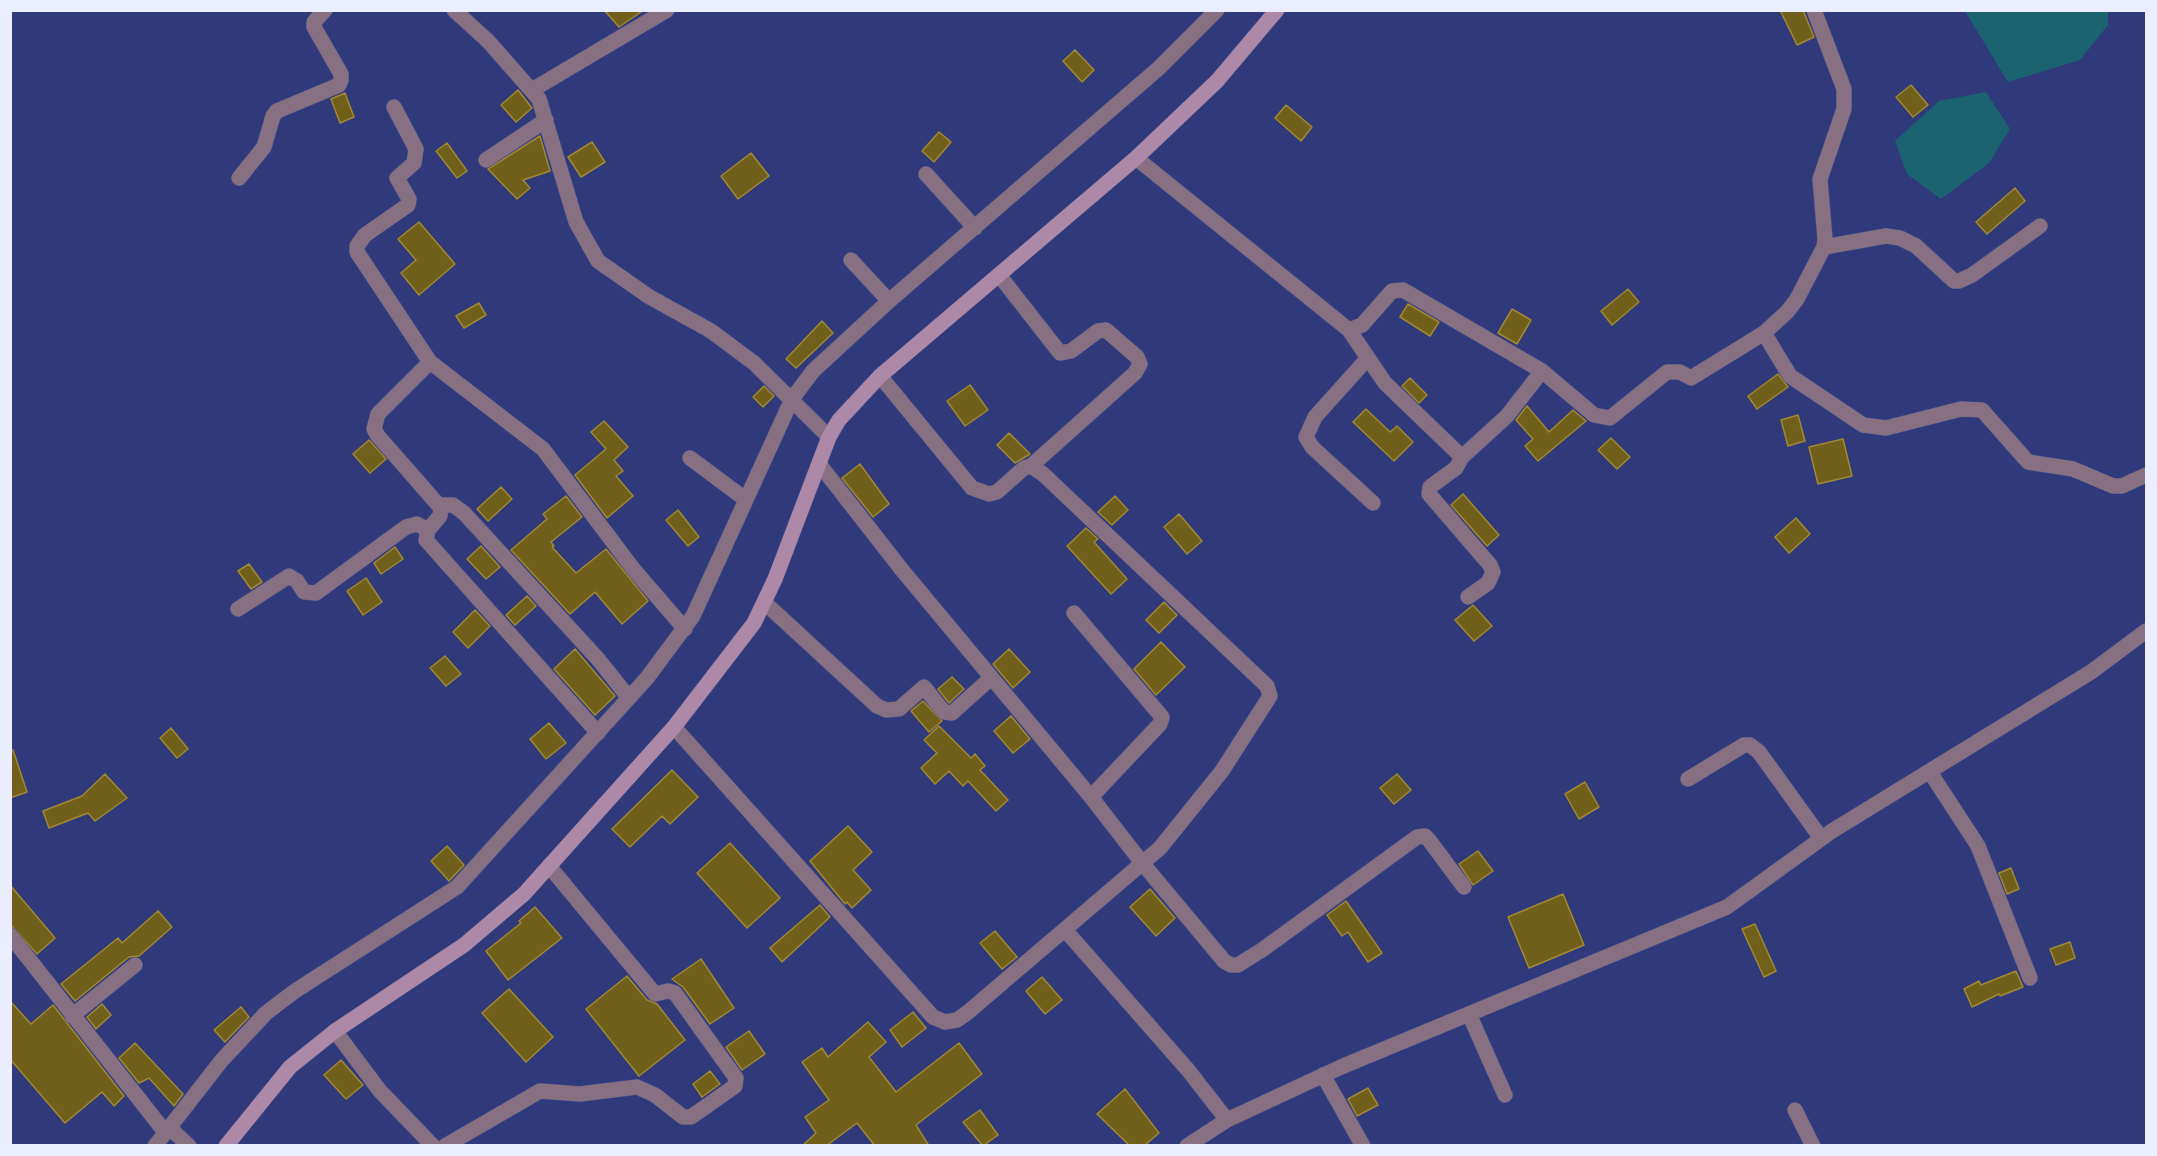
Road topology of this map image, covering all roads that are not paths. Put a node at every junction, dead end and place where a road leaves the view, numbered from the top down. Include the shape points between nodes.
1 (325, 10) edge
2 (454, 10) edge
3 (667, 10) edge
4 (1217, 10) edge
5 (1277, 10) edge
6 (1814, 10) edge
7 (532, 90) junction
8 (394, 107) dead end
9 (546, 120) junction
10 (1136, 158) junction
11 (486, 160) dead end
12 (926, 174) dead end
13 (239, 178) dead end
14 (2040, 226) dead end
15 (975, 228) junction
16 (1824, 247) junction
17 (851, 260) dead end
18 (999, 275) junction
19 (889, 301) junction
20 (1349, 330) junction
21 (1764, 333) junction
22 (1367, 359) junction
23 (430, 362) junction
24 (1542, 371) junction
25 (880, 376) junction
26 (794, 402) junction
27 (829, 437) junction
28 (1462, 457) junction
29 (690, 458) dead end
30 (820, 465) junction
31 (1031, 466) junction
32 (2146, 475) edge
33 (745, 499) junction
34 (1373, 503) dead end
35 (439, 505) junction
36 (428, 530) junction
37 (1468, 597) dead end
38 (765, 603) junction
39 (238, 609) dead end
40 (1074, 613) dead end
41 (686, 629) junction
42 (2146, 631) edge
43 (990, 678) junction
44 (629, 698) junction
45 (674, 727) junction
46 (598, 733) junction
47 (1930, 772) junction
48 (1689, 779) dead end
49 (1091, 797) junction
50 (1821, 838) junction
51 (1143, 864) junction
52 (549, 866) junction
53 (1464, 887) dead end
54 (1065, 931) junction
55 (10, 935) edge
56 (135, 965) dead end
57 (2030, 978) dead end
58 (1469, 1014) junction
59 (72, 1016) junction
60 (335, 1031) junction
61 (1323, 1075) junction
62 (1505, 1095) dead end
63 (1795, 1110) dead end
64 (1227, 1120) junction
65 (168, 1131) junction
66 (155, 1146) edge
67 (189, 1146) edge
68 (226, 1146) edge
69 (433, 1146) edge
70 (445, 1146) edge
71 (1187, 1146) edge
72 (1363, 1146) edge
73 (1813, 1146) edge

1 - 13 street via 314,27 341,74 339,85 277,111 264,147
2 - 7 street
3 - 7 street
4 - 15 street via 1159,68
5 - 10 main road via 1217,81
6 - 16 street via 1836,64 1844,99 1820,179
7 - 9 street
8 - 23 street via 416,149 414,163 397,178 409,199 408,205 364,235 357,252
9 - 11 street
9 - 26 street via 576,222 598,261 648,296 711,331 754,363
10 - 18 main road
10 - 20 street
12 - 15 street
14 - 16 street via 1959,281 1900,238
15 - 19 street
16 - 21 street via 1787,312
17 - 19 street
18 - 25 main road
18 - 31 street via 1060,353 1071,351 1098,331 1106,330 1140,364 1135,373
19 - 26 street via 820,364
20 - 22 street
20 - 24 street via 1362,325 1392,291 1403,290
21 - 24 street via 1691,378 1680,372 1667,372 1610,418 1594,415
21 - 32 street via 1790,376 1863,425 1886,428 1961,409 1983,410 2028,462 2073,469 2113,486
22 - 28 street via 1385,383
22 - 34 street via 1315,417 1306,437
23 - 35 street via 378,414 374,429
23 - 41 street via 543,449 634,570
24 - 28 street via 1508,416
25 - 27 main road via 839,420
25 - 31 street via 972,488 989,494 997,492
26 - 27 street
26 - 33 street
27 - 30 main road
28 - 37 street via 1456,468 1430,487 1429,494 1493,572 1488,583
29 - 33 street
30 - 38 main road
30 - 43 street
31 - 51 street via 1270,692 1222,771 1178,829
33 - 41 street
35 - 36 street via 440,516
35 - 44 street via 453,505 464,513
36 - 39 street via 417,524 406,527 316,593 304,592 289,576
36 - 46 street via 426,540 432,549
38 - 43 street via 886,710 899,709 924,687 944,712 952,713
38 - 45 main road
40 - 49 street via 1162,717 1160,724
41 - 44 street
42 - 47 street via 2091,672
43 - 49 street
44 - 46 street
45 - 52 main road
45 - 54 street via 933,1017 945,1022 957,1020
46 - 65 street via 457,887 302,986 266,1014 222,1060
47 - 50 street
47 - 57 street via 1978,846
48 - 50 street via 1750,745
49 - 51 street
50 - 58 street via 1727,907
51 - 53 street via 1231,965 1238,965 1262,950 1417,837 1430,840
51 - 54 street
52 - 60 main road via 495,921
52 - 70 street via 655,994 675,993 736,1078 735,1086 691,1117 683,1118 655,1095 637,1087 580,1094 540,1091
54 - 64 street
55 - 59 street
56 - 59 street
58 - 61 street
58 - 62 street
59 - 65 street
60 - 68 main road via 291,1067
60 - 69 street via 380,1091
61 - 64 street
61 - 72 street
63 - 73 street
64 - 71 street
65 - 66 street
65 - 67 street

